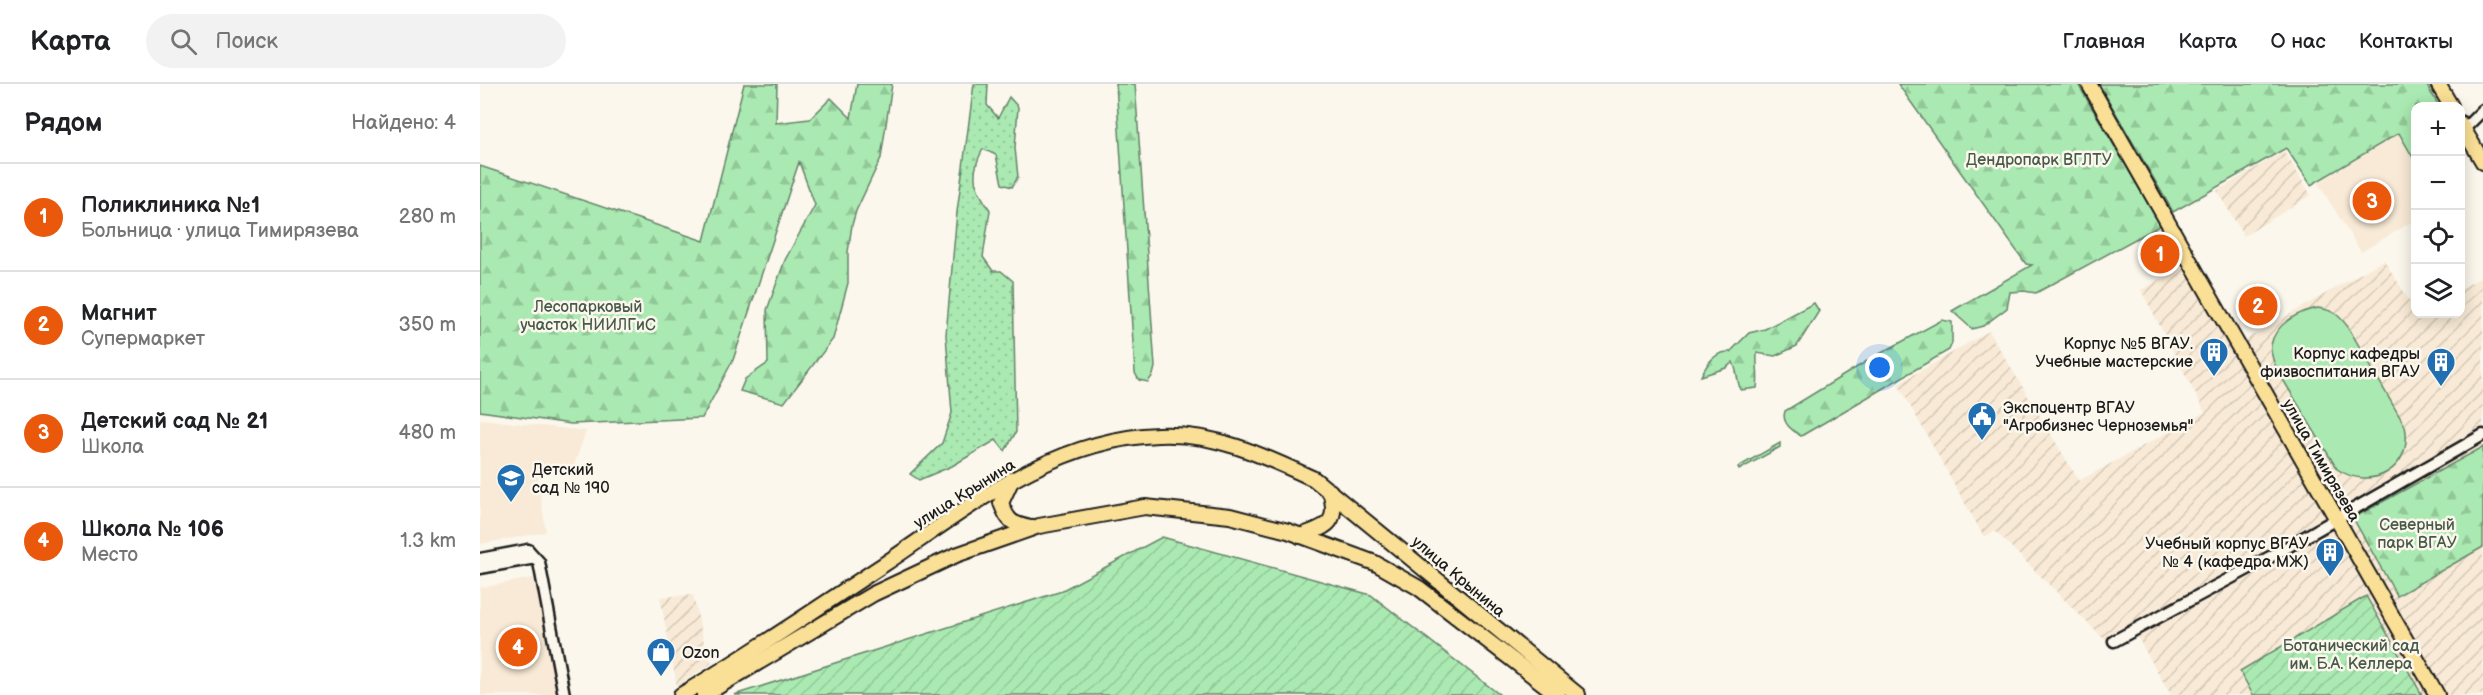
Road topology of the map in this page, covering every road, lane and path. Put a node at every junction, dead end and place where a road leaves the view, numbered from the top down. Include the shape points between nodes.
1 (2089, 84) edge
2 (2438, 84) edge
3 (2449, 102) edge
4 (2483, 110) edge
5 (2465, 124) edge
6 (2465, 131) edge
7 (2483, 162) edge
8 (2483, 435) edge
9 (1012, 479) junction
10 (1330, 491) junction
11 (2337, 519) junction
12 (1032, 528) junction
13 (1300, 536) junction
14 (529, 554) junction
15 (480, 559) edge
16 (480, 568) edge
17 (2114, 640) dead end
18 (564, 695) edge
19 (681, 695) edge
20 (704, 695) edge
21 (1558, 695) edge
22 (1578, 695) edge
23 (2437, 695) edge

1 - 11 main road, улица Тимирязева
2 - 3 main road
4 - 5 street
6 - 7 main road
8 - 11 street
9 - 10 main road, улица Крынина via 1078,449 1118,438 1161,434 1219,440 1314,479
9 - 12 main road via 1001,503 1006,518
9 - 19 main road, улица Крынина
10 - 13 main road via 1335,509 1331,521
10 - 22 main road, улица Крынина
11 - 17 street
11 - 23 main road, улица Тимирязева
12 - 13 main road, улица Крынина via 1145,507 1230,516
12 - 20 main road, улица Крынина via 956,555 873,594
13 - 21 main road, улица Крынина via 1375,563 1419,588
14 - 15 street
14 - 16 street
14 - 18 street via 542,574

